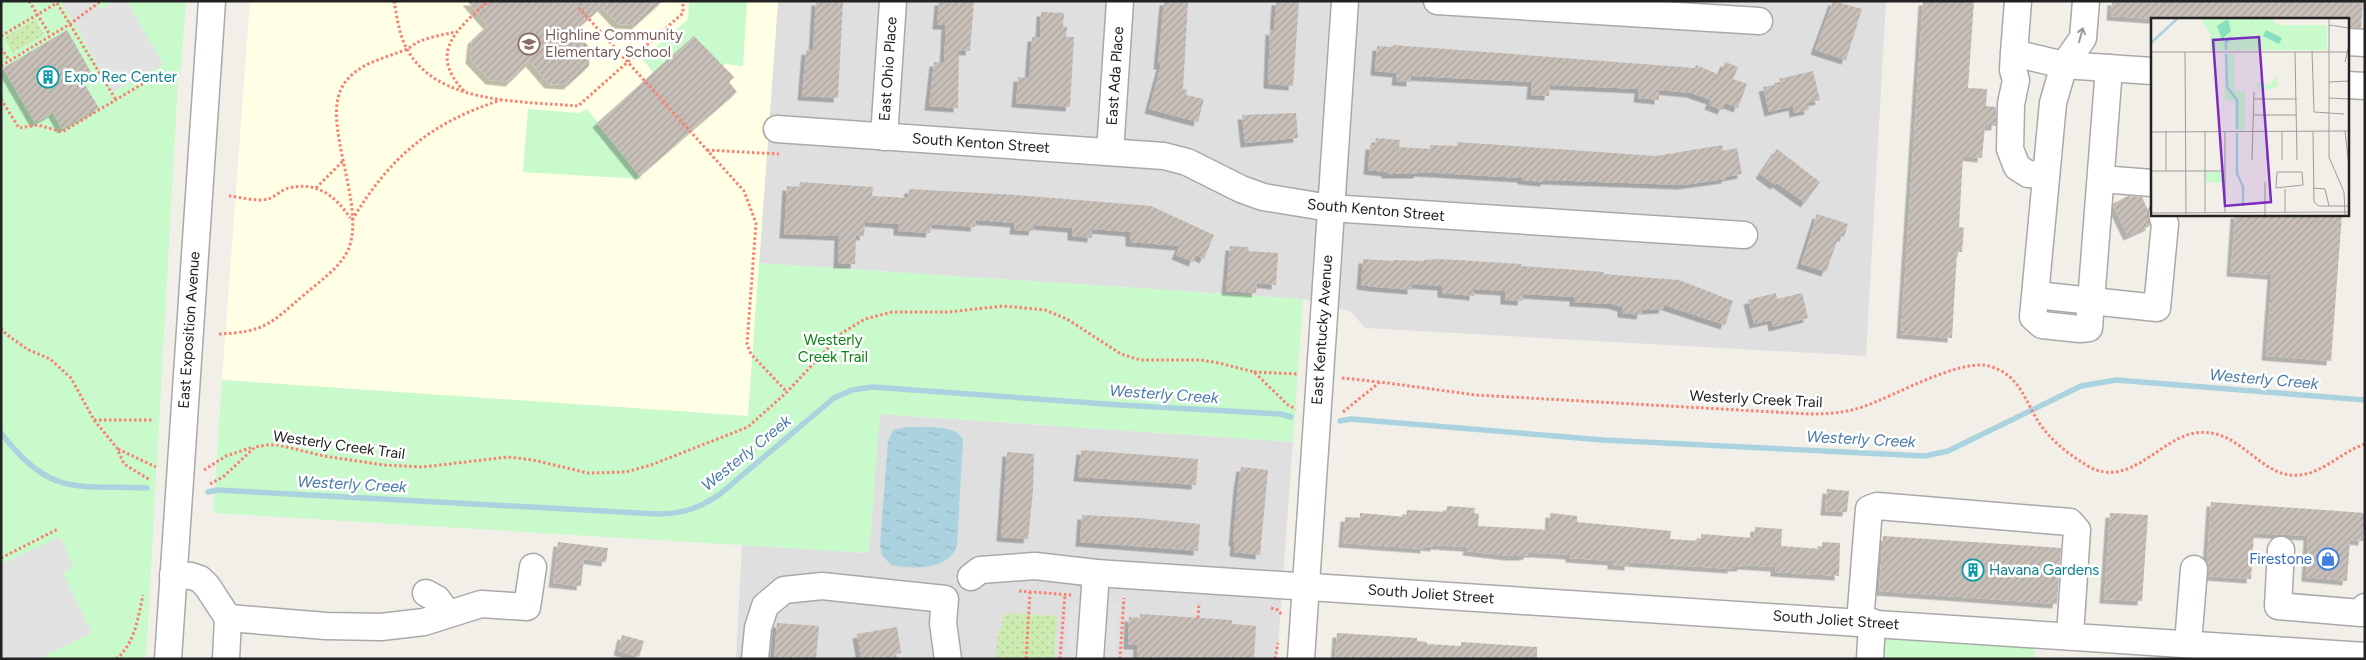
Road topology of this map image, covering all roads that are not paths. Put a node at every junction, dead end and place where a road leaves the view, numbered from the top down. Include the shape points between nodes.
1 (212, 1) edge
2 (893, 1) edge
3 (1120, 1) edge
4 (1345, 1) edge
5 (1437, 1) edge
6 (2018, 1) edge
7 (2086, 1) edge
8 (1759, 21) dead end
9 (2348, 42) edge
10 (2365, 43) edge
11 (2014, 53) junction
12 (2064, 65) junction
13 (2109, 68) junction
14 (2151, 71) edge
15 (2348, 85) edge
16 (2365, 86) edge
17 (884, 137) junction
18 (778, 142) road end
19 (1110, 152) junction
20 (2046, 175) junction
21 (2101, 179) junction
22 (2151, 183) edge
23 (1330, 208) junction
24 (2162, 215) edge
25 (1744, 235) dead end
26 (2092, 301) junction
27 (2281, 550) dead end
28 (533, 567) dead end
29 (2194, 569) dead end
30 (1096, 573) junction
31 (173, 575) junction
32 (971, 577) dead end
33 (1306, 586) junction
34 (426, 593) dead end
35 (2365, 608) edge
36 (2313, 609) junction
37 (448, 614) junction
38 (228, 618) junction
39 (1866, 622) junction
40 (2070, 635) junction
41 (2188, 643) junction
42 (2116, 648) edge
43 (2310, 655) edge
44 (2365, 656) edge
45 (168, 659) edge
46 (226, 659) edge
47 (755, 659) edge
48 (948, 659) edge
49 (1090, 659) edge
50 (1301, 659) edge
51 (1870, 659) edge

1 - 31 street, East Exposition Avenue
2 - 17 street, East Ohio Place
3 - 19 street, East Ada Place
4 - 23 street, East Kentucky Avenue
5 - 8 street
6 - 11 street
12 -> 7 street via 2083,38
9 - 10 street
11 - 12 street
11 - 20 street via 2016,80 2011,104 2010,149 2017,167 2028,174
12 - 13 street
12 - 20 street via 2053,103
13 - 14 street
13 - 21 street
15 - 16 street
17 - 18 street, South Kenton Street
17 - 19 street, South Kenton Street
19 - 23 street, South Kenton Street via 1164,156 1186,162 1263,197
20 - 26 street via 2033,317 2042,325 2089,328
21 - 22 street
21 - 26 street
23 - 25 street, South Kenton Street
23 - 33 street, East Kentucky Avenue
24 - 26 street via 2165,224 2156,308
27 - 36 street via 2278,606
28 - 37 street via 527,607 481,604
29 - 41 street
30 - 32 street, South Joliet Street via 1034,566 980,570
30 - 33 street, South Joliet Street
30 - 49 street
31 - 38 street via 200,580
31 - 45 street, East Exposition Avenue
33 - 39 street, South Joliet Street
33 - 50 street, East Kentucky Avenue
34 - 37 street via 437,599
35 - 36 street via 2361,612
36 - 43 street
37 - 38 street via 411,625 349,620
38 - 46 street
39 - 40 street, South Joliet Street
39 - 40 street via 1869,509 1877,506 2070,522 2077,530
39 - 51 street
40 - 42 street, South Joliet Street
41 - 42 street, South Joliet Street
41 - 43 street, South Joliet Street
43 - 44 street, South Joliet Street
47 - 48 street via 758,628 765,606 784,590 822,586 945,600 943,624

